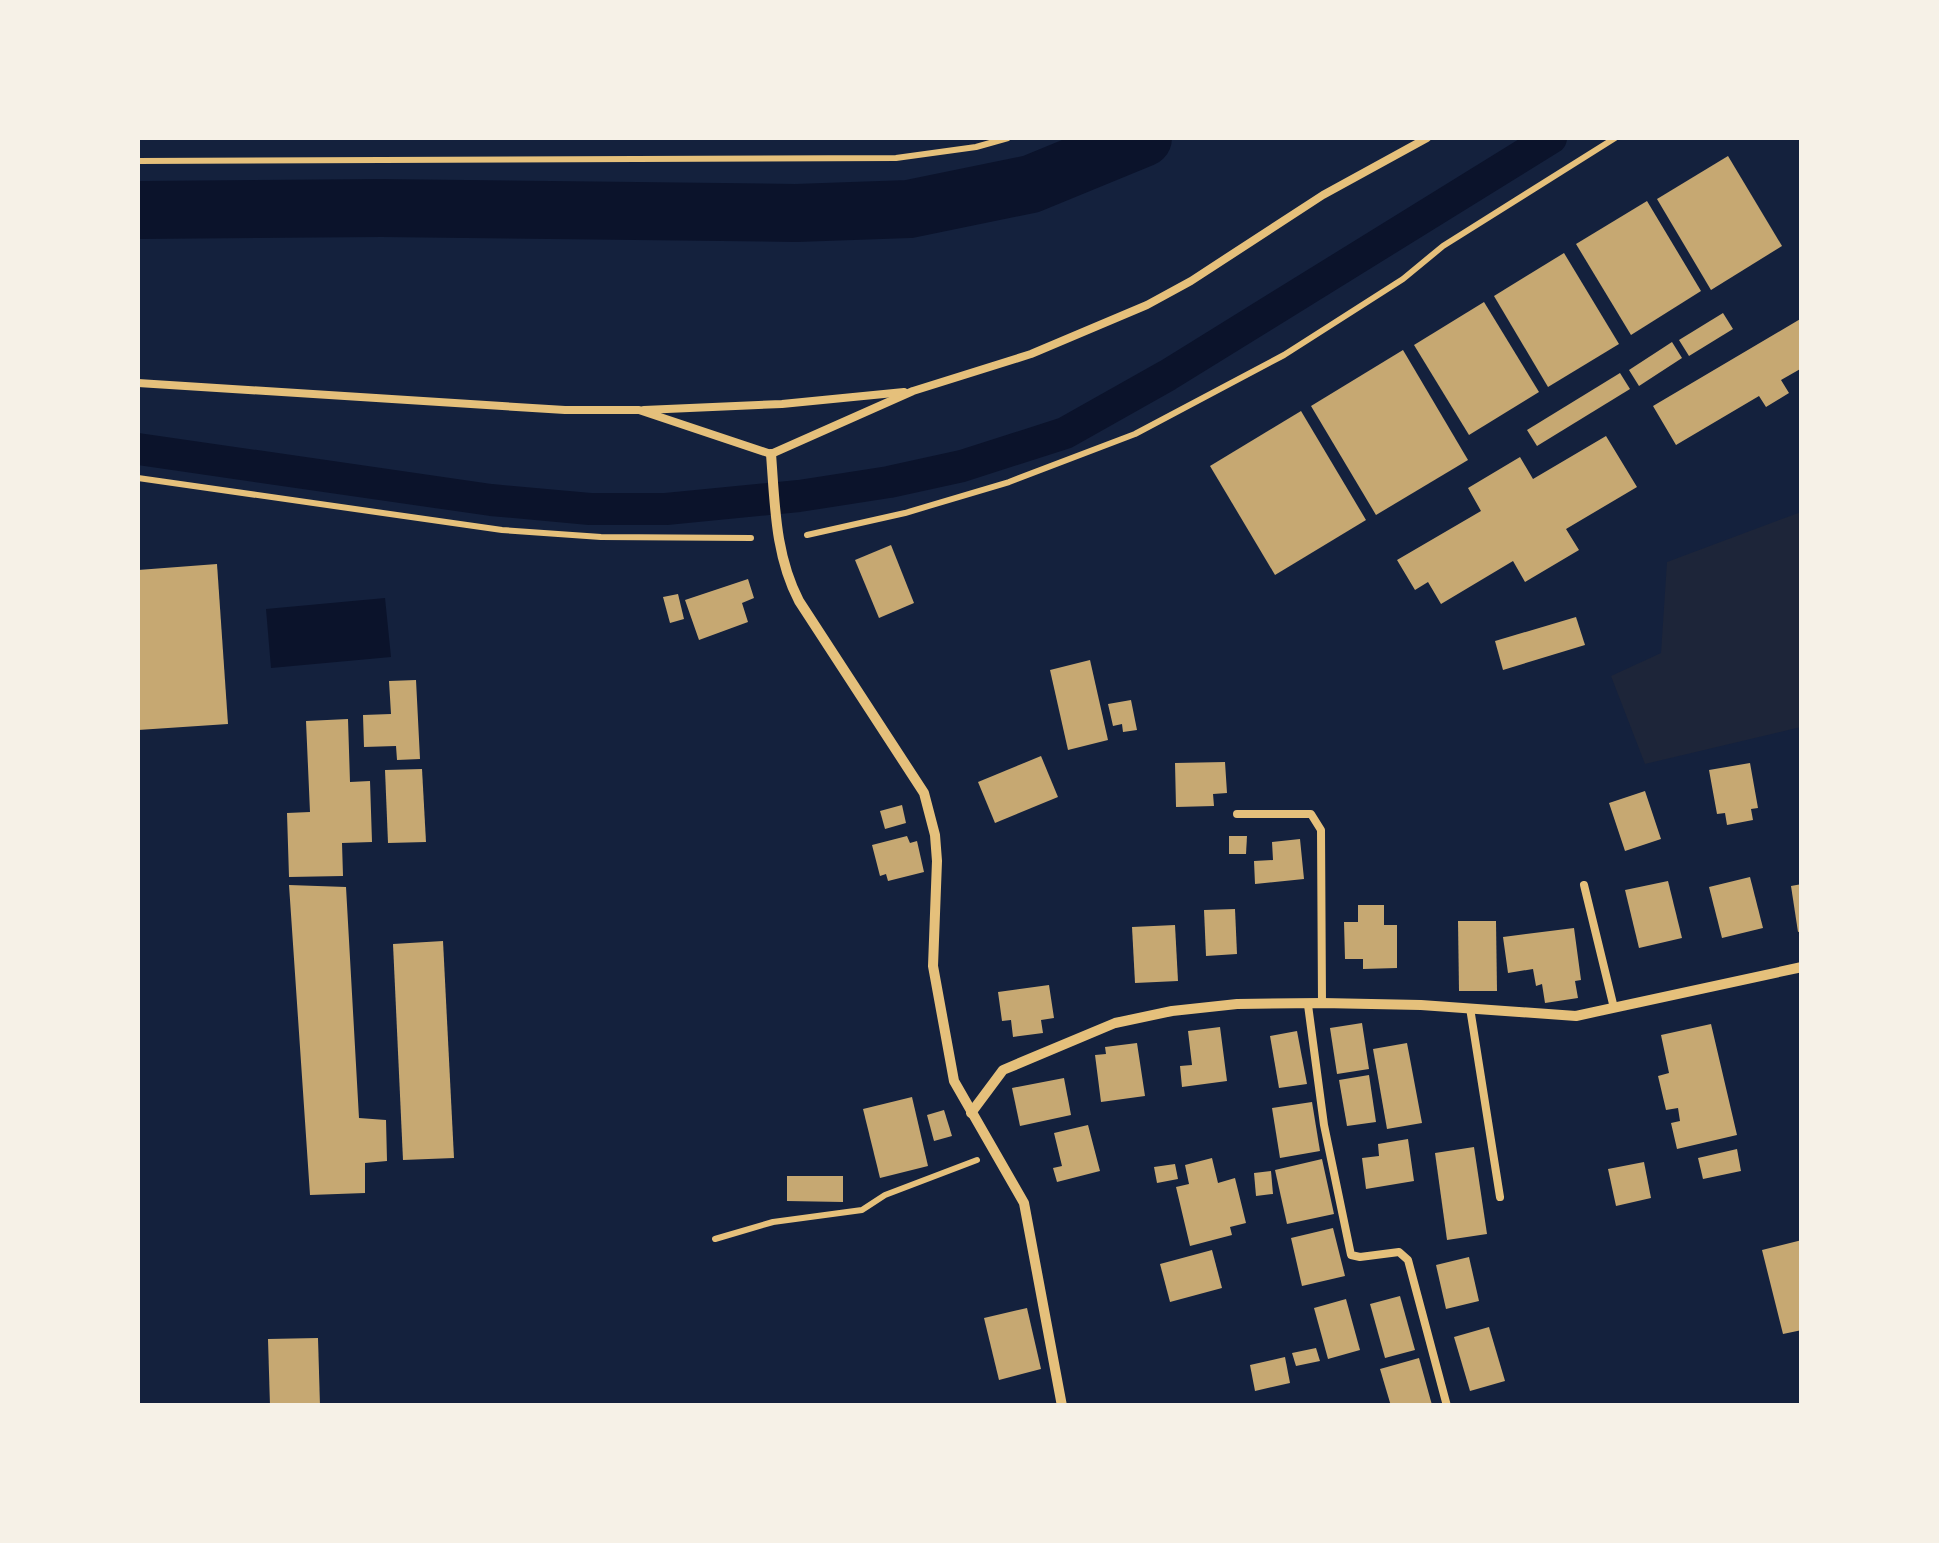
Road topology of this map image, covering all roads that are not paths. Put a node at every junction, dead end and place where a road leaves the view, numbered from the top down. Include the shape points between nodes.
1 (1426, 138) edge
2 (138, 383) edge
3 (913, 391) junction
4 (639, 410) junction
5 (771, 454) junction
6 (1237, 814) dead end
7 (1584, 885) dead end
8 (1802, 967) edge
9 (1322, 1003) junction
10 (1308, 1004) junction
11 (1470, 1008) junction
12 (1614, 1008) junction
13 (971, 1112) junction
14 (1500, 1197) dead end
15 (1062, 1406) edge
16 (1447, 1406) edge

1 - 3 lane via 1147,305 1031,354
2 - 4 lane
3 - 4 lane
3 - 5 lane
4 - 5 lane
5 - 13 street via 785,574 924,793 937,861 933,966 954,1080
6 - 9 lane via 1311,814 1321,830
7 - 12 lane
8 - 12 street
9 - 10 street
9 - 11 street
10 - 13 street via 1237,1004 1115,1023 1003,1070
10 - 16 lane via 1351,1255 1399,1252 1408,1260
11 - 12 street via 1576,1016
11 - 14 lane
13 - 15 street via 1024,1203

